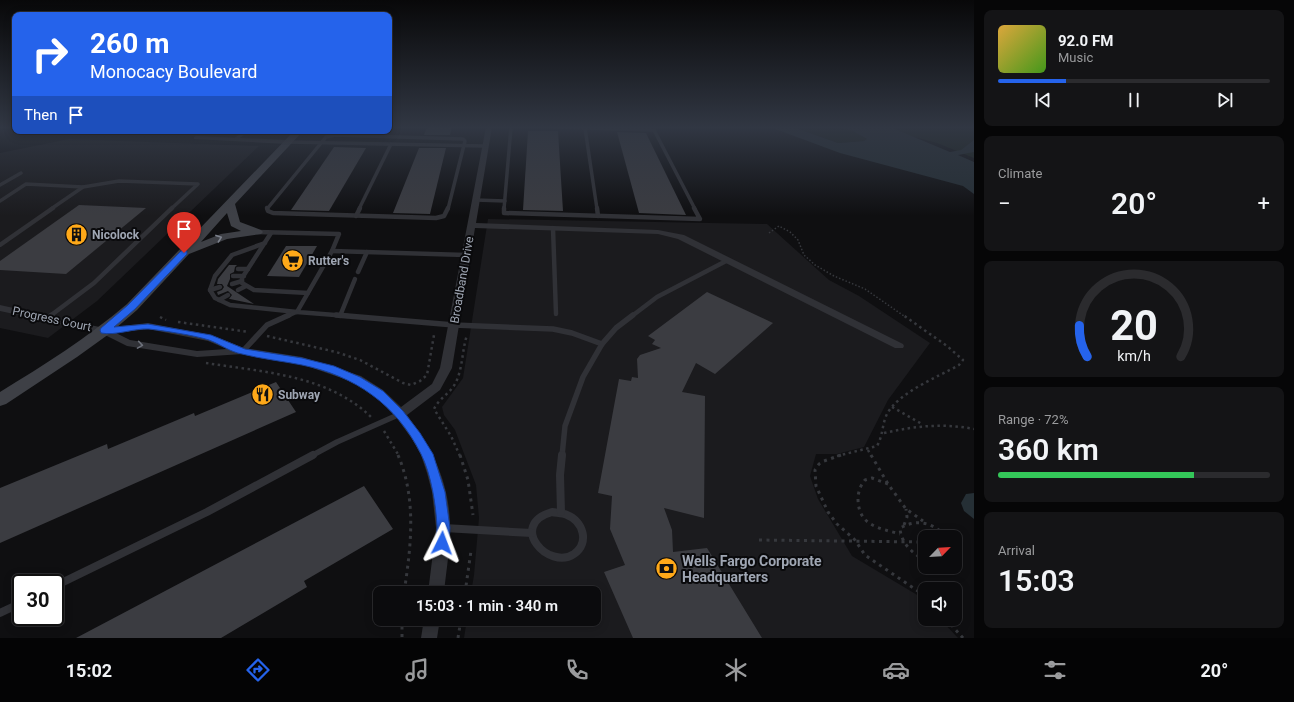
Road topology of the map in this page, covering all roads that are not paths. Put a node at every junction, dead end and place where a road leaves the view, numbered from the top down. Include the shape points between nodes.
1 (273, 157) edge
2 (309, 157) edge
3 (386, 157) edge
4 (460, 157) edge
5 (483, 157) edge
6 (509, 157) edge
7 (589, 157) edge
8 (668, 157) edge
9 (21, 173) dead end
10 (0, 185) edge
11 (83, 187) junction
12 (476, 200) junction
13 (0, 201) edge
14 (505, 201) junction
15 (230, 203) junction
16 (356, 216) junction
17 (598, 216) junction
18 (471, 225) junction
19 (553, 228) junction
20 (256, 232) junction
21 (271, 233) junction
22 (265, 243) junction
23 (0, 245) edge
24 (332, 251) junction
25 (367, 252) junction
26 (184, 253) junction
27 (466, 255) junction
28 (728, 260) junction
29 (221, 268) junction
30 (227, 269) dead end
31 (238, 269) dead end
32 (248, 269) junction
33 (358, 272) dead end
34 (232, 276) dead end
35 (244, 276) junction
36 (221, 277) dead end
37 (214, 278) junction
38 (355, 279) dead end
39 (242, 281) junction
40 (232, 284) dead end
41 (246, 286) junction
42 (220, 287) dead end
43 (252, 289) junction
44 (210, 290) junction
45 (238, 290) dead end
46 (247, 293) dead end
47 (308, 293) junction
48 (228, 295) dead end
49 (242, 299) dead end
50 (219, 300) junction
51 (237, 306) junction
52 (0, 308) edge
53 (297, 312) junction
54 (556, 314) dead end
55 (340, 316) junction
56 (48, 318) junction
57 (454, 325) junction
58 (104, 330) junction
59 (602, 344) junction
60 (899, 346) dead end
61 (243, 351) junction
62 (0, 400) edge
63 (400, 414) junction
64 (561, 512) junction
65 (444, 528) junction
66 (532, 533) junction
67 (64, 582) edge
68 (437, 586) edge
69 (12, 607) edge
70 (0, 613) edge
71 (431, 626) edge
72 (429, 638) edge

1 - 15 main road
2 - 16 lane via 267,208 268,211
3 - 16 lane
4 - 16 lane via 444,216
5 - 12 street, Broadband Drive
6 - 14 lane
7 - 17 lane
8 - 17 lane via 700,219
9 - 10 lane
11 - 13 lane via 26,184
11 - 23 lane
11 - 56 lane via 119,181 198,184 94,283
12 - 14 lane
12 - 18 street, Broadband Drive
14 - 17 lane via 504,213
15 - 20 main road via 235,224
15 - 26 main road
18 - 19 street
18 - 27 street, Broadband Drive
19 - 28 street via 671,234
19 - 54 lane
20 - 21 lane
26 -> 20 main road via 225,236
21 - 22 lane
21 - 24 lane via 339,234
22 - 29 lane via 232,255
22 - 32 lane
24 - 25 lane
24 - 47 lane
25 - 27 lane
25 - 33 lane
26 - 58 main road via 132,307
27 - 57 street, Broadband Drive
28 - 59 lane via 657,297 616,328
28 - 60 street
29 - 30 lane
29 - 37 lane
31 - 32 lane
32 - 35 lane
34 - 35 lane
35 - 39 lane
36 - 37 lane
37 - 44 lane
38 - 55 lane
39 - 40 lane
39 - 41 lane
41 - 43 lane
41 - 45 lane
42 - 44 lane
43 - 46 lane
43 - 47 lane
44 - 50 lane
47 - 53 lane
48 - 50 lane
49 - 51 lane
50 - 51 lane
51 - 53 lane
52 - 56 street, Progress Court
53 - 55 lane
53 - 61 lane via 267,325
55 - 57 lane
56 - 58 street, Progress Court
57 - 59 lane via 553,329
57 - 63 street, Broadband Drive via 446,368 436,387
58 - 61 street via 148,326 211,338
58 -> 61 street via 127,343 197,354
58 - 62 main road via 40,376
59 - 64 lane via 583,377 565,426 560,475
61 - 63 street via 302,362 357,379 379,393
63 - 65 street via 427,454 439,492
63 - 67 lane via 337,442 207,512
64 - 66 lane via 544,514 537,519
64 - 66 lane via 570,515 582,528 584,540 578,551 562,558 546,554 534,541
65 - 66 lane
65 - 68 street
69 - 70 lane
71 - 72 street

